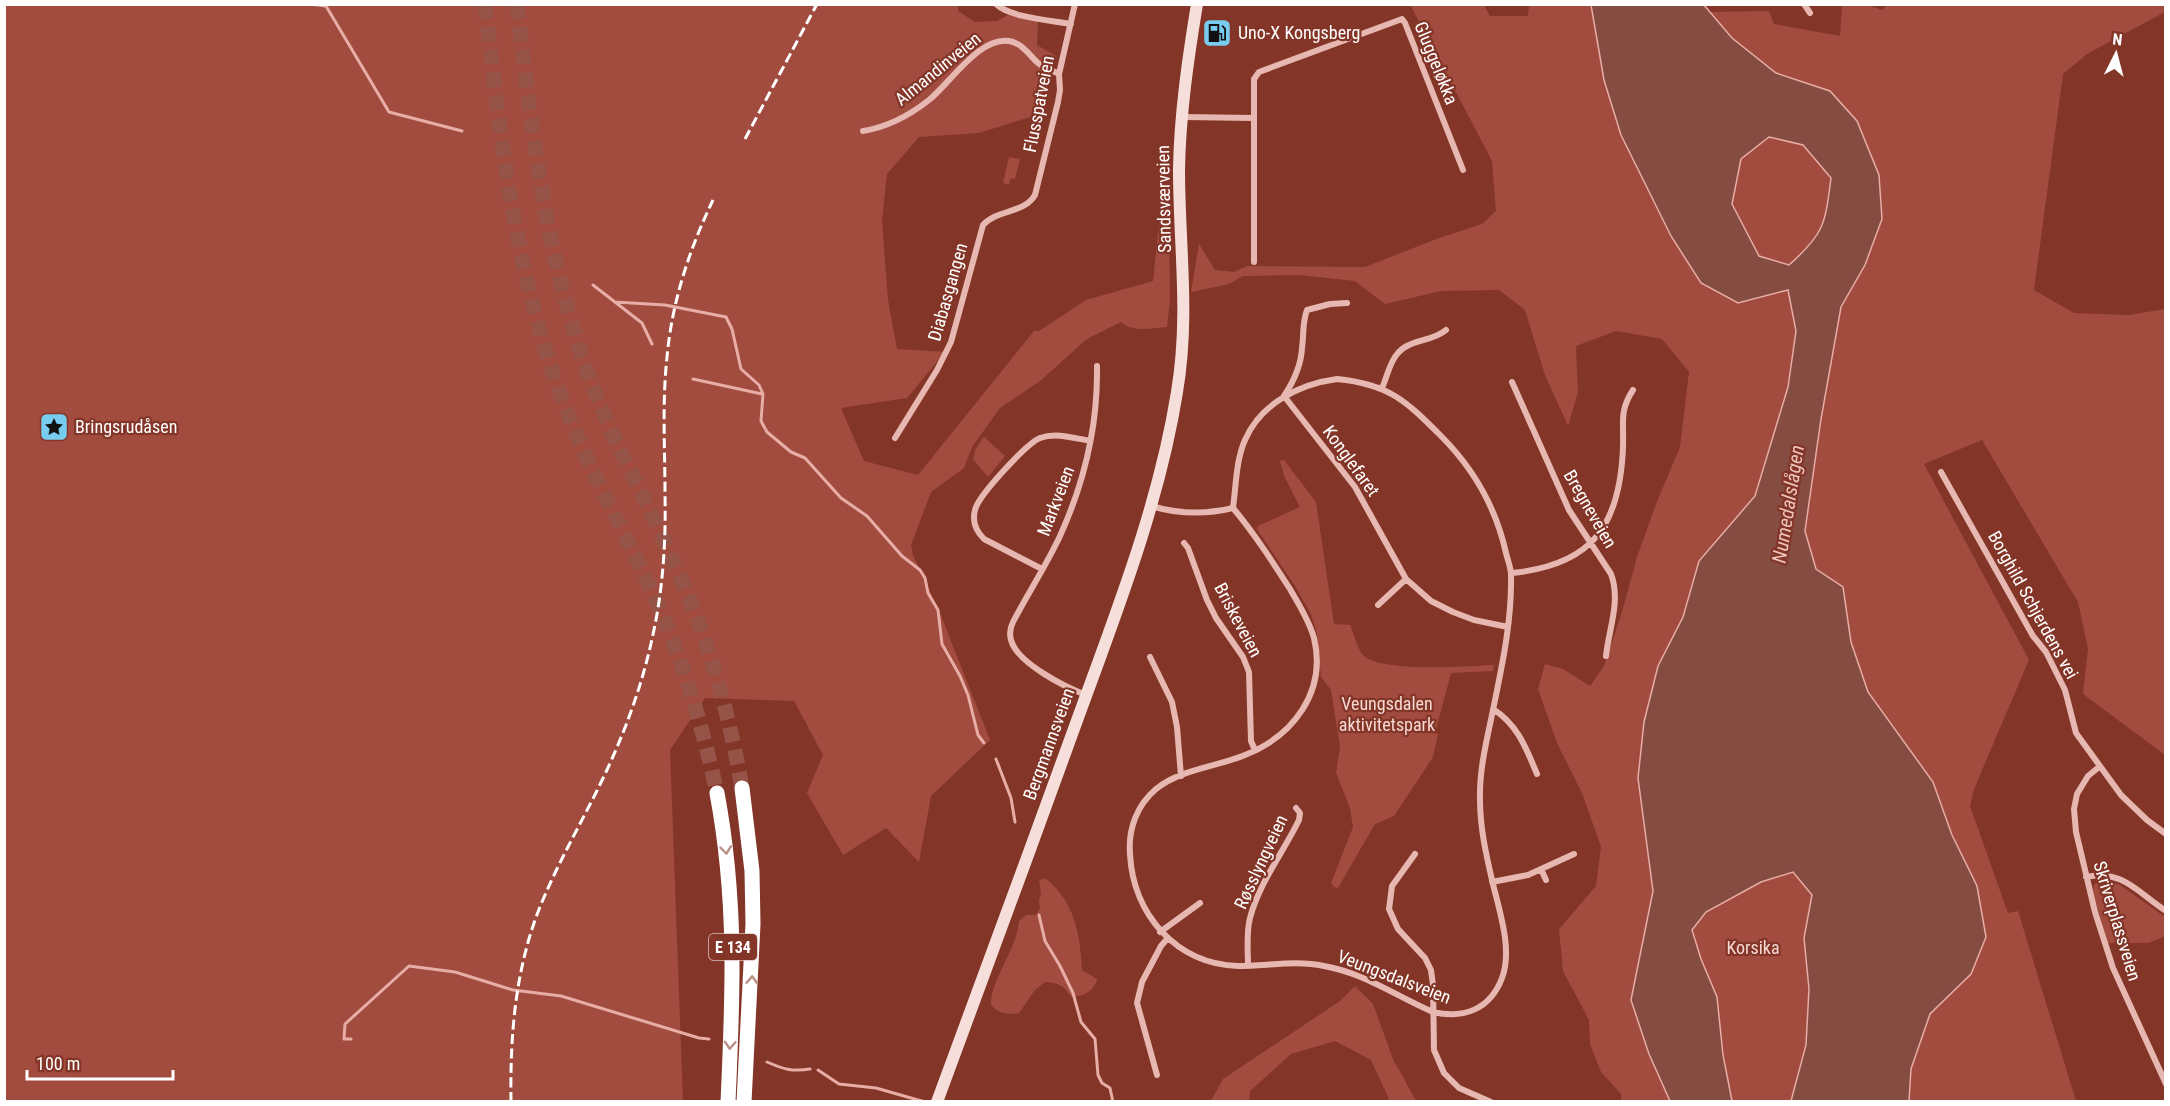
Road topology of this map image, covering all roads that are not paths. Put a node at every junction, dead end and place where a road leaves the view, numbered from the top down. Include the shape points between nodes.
1 (996, 4) edge
2 (1075, 4) edge
3 (1197, 4) edge
4 (1804, 4) edge
5 (1810, 14) dead end
6 (1071, 24) junction
7 (1059, 74) junction
8 (1182, 117) junction
9 (1254, 118) junction
10 (863, 131) dead end
11 (1463, 170) dead end
12 (1026, 205) joint
13 (1254, 262) dead end
14 (1347, 303) dead end
15 (1446, 330) dead end
16 (1097, 366) dead end
17 (1512, 382) dead end
18 (1382, 388) junction
19 (1633, 390) dead end
20 (1177, 393) joint
21 (1284, 396) junction
22 (896, 438) dead end
23 (1090, 441) junction
24 (1941, 472) dead end
25 (1150, 506) junction
26 (1233, 508) junction
27 (1184, 543) dead end
28 (1591, 544) junction
29 (1042, 569) junction
30 (1512, 573) junction
31 (1406, 579) junction
32 (1378, 605) dead end
33 (1508, 627) junction
34 (1606, 656) dead end
35 (1150, 657) dead end
36 (1086, 695) junction
37 (1493, 709) junction
38 (1255, 750) junction
39 (2099, 766) junction
40 (1537, 774) dead end
41 (1181, 776) junction
42 (742, 788) tunnel mouth
43 (717, 793) tunnel mouth
44 (1296, 808) dead end
45 (2166, 834) edge
46 (1415, 854) dead end
47 (1574, 854) dead end
48 (1541, 869) junction
49 (2086, 877) junction
50 (1546, 880) dead end
51 (1492, 882) junction
52 (1200, 903) dead end
53 (2166, 911) edge
54 (1160, 932) junction
55 (1167, 939) junction
56 (1248, 966) junction
57 (1432, 1012) junction
58 (1157, 1076) dead end
59 (2166, 1084) edge
60 (728, 1101) edge
61 (744, 1101) edge
62 (937, 1101) edge
63 (1491, 1101) edge

1 - 6 street via 1012,12
2 - 6 street, Flusspatveien
3 - 8 main road, Sandsværveien
4 - 5 street
6 - 7 street, Flusspatveien
7 - 10 street, Almandinveien via 1040,65 1017,44 996,42 966,62 949,82 909,114 878,129
7 - 12 street, Flusspatveien via 1058,102 1037,189
8 - 9 street
8 - 20 main road, Sandsværveien via 1179,183 1185,303
9 - 11 street, Gluggeløkka via 1254,79 1258,72 1401,19
9 - 13 street
12 - 22 street, Diabasgangen via 995,216 983,225 951,342
14 - 21 street, Veungsdalsveien via 1307,310 1298,372
15 - 18 street via 1396,354
16 - 23 street, Markveien
17 - 28 street, Bregneveien via 1559,490
18 - 21 street, Veungsdalsveien via 1337,379 1307,385
18 - 30 street, Veungsdalsveien via 1420,415 1472,471 1501,531
19 - 28 street via 1622,412 1623,447 1615,504
20 - 25 main road, Bergmannsveien
21 - 26 street, Veungsdalsveien via 1261,416 1245,440
21 - 31 street, Konglefaret via 1355,487
23 - 29 street, Markveien via 1069,516
23 - 29 street via 1052,436 1033,442 976,505 975,524 984,539
24 - 39 street, Borghild Schjerdens vei via 2032,636 2046,652 2065,690 2076,733
25 - 26 street via 1183,513
25 - 36 main road, Bergmannsveien
26 - 38 street, Veungsdalsveien via 1306,616 1316,653 1316,680 1305,707 1285,731
27 - 38 street, Briskeveien via 1216,618 1249,672 1251,741
28 - 30 street via 1579,554 1544,569
28 - 34 street, Bregneveien via 1615,584
29 - 36 street, Markveien via 1010,628 1011,642 1022,657 1049,677
30 - 33 street, Veungsdalsveien
31 - 32 street
31 - 33 street, Konglefaret via 1431,601 1453,612
33 - 37 street, Veungsdalsveien
35 - 41 street via 1172,702
36 - 62 main road, Bergmannsveien
37 - 40 street via 1512,723
37 - 51 street, Veungsdalsveien via 1480,799 1482,835
38 - 41 street, Veungsdalsveien
39 - 45 street, Borghild Schjerdens vei via 2121,795
39 - 49 street, Skriverplassveien via 2082,785 2074,810
41 - 54 street, Veungsdalsveien via 1147,797 1131,831 1130,855 1136,888
61 -> 42 highway, E 134 via 753,924 752,871
43 -> 60 highway, E 134 via 733,921
44 - 56 street, Røsslyngveien via 1299,820 1250,918
46 - 57 street via 1392,886 1389,909 1398,929 1431,970
47 - 48 street
48 - 50 street
48 - 51 street
49 - 53 street via 2111,875
49 - 59 street, Skriverplassveien via 2113,968
51 - 57 street, Veungsdalsveien via 1505,945 1506,965 1501,981 1493,995 1476,1010 1456,1016
52 - 54 street
54 - 55 street, Veungsdalsveien
55 - 56 street, Veungsdalsveien via 1211,962
55 - 58 street via 1142,982 1137,1003
56 - 57 street, Veungsdalsveien via 1297,964 1336,968
57 - 63 street via 1434,1050 1444,1073 1458,1088

